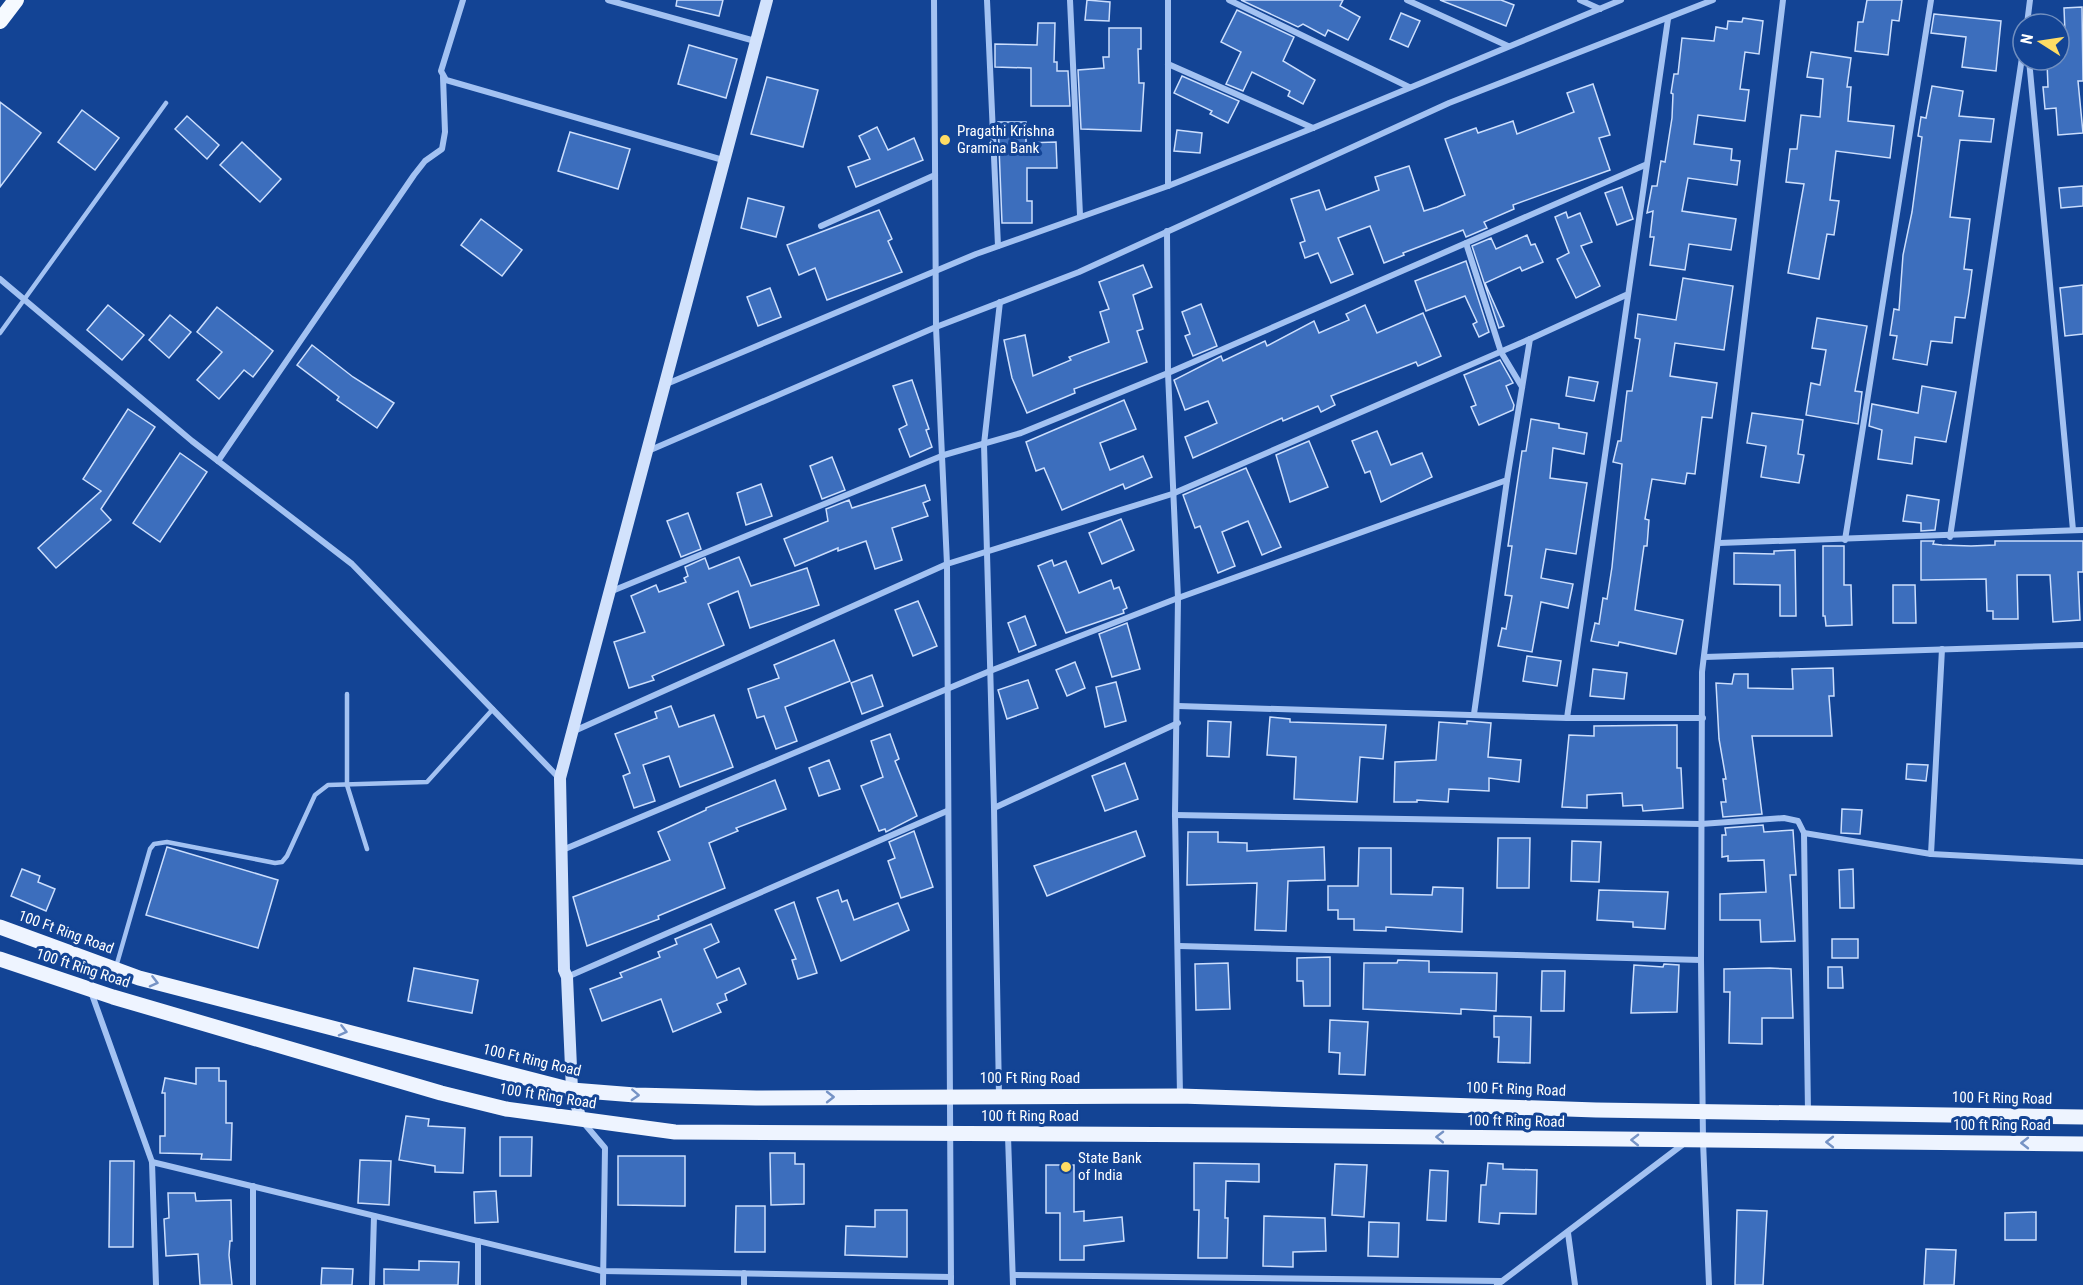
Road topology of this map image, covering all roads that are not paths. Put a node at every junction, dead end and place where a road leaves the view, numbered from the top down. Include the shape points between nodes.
1 (16, 0) edge
2 (463, 0) edge
3 (608, 0) edge
4 (767, 0) edge
5 (934, 0) edge
6 (987, 0) edge
7 (1070, 0) edge
8 (1168, 0) edge
9 (1229, 0) edge
10 (1407, 0) edge
11 (1580, 0) edge
12 (1621, 0) edge
13 (1713, 0) edge
14 (1783, 0) edge
15 (1931, 0) edge
16 (1600, 9) junction
17 (1668, 19) junction
18 (0, 21) edge
19 (756, 40) junction
20 (1508, 46) junction
21 (1168, 64) junction
22 (2020, 72) edge
23 (2030, 72) edge
24 (443, 76) junction
25 (1409, 87) junction
26 (166, 103) dead end
27 (1313, 129) junction
28 (723, 160) junction
29 (1645, 165) junction
30 (935, 175) junction
31 (1167, 186) junction
32 (1080, 215) junction
33 (821, 226) dead end
34 (1167, 231) junction
35 (1467, 243) junction
36 (998, 246) junction
37 (936, 271) junction
38 (0, 279) edge
39 (1626, 295) junction
40 (23, 298) junction
41 (1000, 302) junction
42 (936, 327) junction
43 (0, 333) edge
44 (1530, 339) junction
45 (1501, 352) junction
46 (1167, 373) junction
47 (664, 385) junction
48 (1522, 387) junction
49 (984, 444) junction
50 (646, 452) junction
51 (944, 455) junction
52 (218, 461) junction
53 (1507, 480) junction
54 (1172, 494) junction
55 (2073, 530) junction
56 (2083, 530) edge
57 (1950, 537) junction
58 (1845, 540) junction
59 (1719, 543) junction
60 (985, 552) junction
61 (948, 564) junction
62 (608, 592) junction
63 (1178, 597) junction
64 (2083, 645) edge
65 (1942, 650) junction
66 (1705, 657) junction
67 (990, 671) junction
68 (947, 688) junction
69 (347, 694) dead end
70 (1178, 706) junction
71 (493, 709) junction
72 (1474, 714) junction
73 (1567, 718) junction
74 (1703, 718) junction
75 (1178, 723) junction
76 (571, 733) junction
77 (560, 778) junction
78 (347, 785) junction
79 (994, 808) junction
80 (947, 811) junction
81 (1175, 816) junction
82 (1701, 824) junction
83 (1804, 833) junction
84 (367, 849) dead end
85 (560, 851) junction
86 (1931, 854) junction
87 (2083, 862) edge
88 (0, 927) edge
89 (1179, 946) junction
90 (0, 959) edge
91 (1701, 960) junction
92 (94, 962) junction
93 (115, 970) junction
94 (567, 977) junction
95 (90, 989) junction
96 (572, 1090) junction
97 (949, 1096) junction
98 (999, 1096) junction
99 (1180, 1096) junction
100 (1703, 1111) junction
101 (1808, 1112) junction
102 (2083, 1117) edge
103 (581, 1120) junction
104 (952, 1133) junction
105 (1008, 1133) junction
106 (1696, 1141) junction
107 (2083, 1144) edge
108 (152, 1162) junction
109 (253, 1186) junction
110 (374, 1216) junction
111 (1568, 1233) junction
112 (477, 1241) junction
113 (602, 1272) junction
114 (744, 1273) junction
115 (842, 1275) junction
116 (1013, 1275) junction
117 (1147, 1276) junction
118 (951, 1277) junction
119 (1239, 1277) junction
120 (1452, 1282) edge
121 (1500, 1283) edge
122 (156, 1285) edge
123 (253, 1285) edge
124 (372, 1285) edge
125 (478, 1285) edge
126 (603, 1285) edge
127 (744, 1285) edge
128 (842, 1285) edge
129 (951, 1285) edge
130 (1013, 1285) edge
131 (1146, 1285) edge
132 (1240, 1285) edge
133 (1575, 1285) edge
134 (1709, 1285) edge

1 - 18 highway
2 - 24 street via 441,71
3 - 19 street
4 - 19 main road
5 - 30 street
6 - 36 street
7 - 32 street
8 - 21 street
9 - 25 street
10 - 20 street
11 - 16 street
12 - 16 street
13 - 17 street
14 - 59 street
15 - 58 street
16 - 20 street
17 - 29 street
17 - 34 street via 1449,103
19 - 28 main road
20 - 25 street
21 - 27 street
21 - 31 street
22 - 57 street
23 - 55 street
24 - 28 street
24 - 52 street via 446,132 442,149 414,176
25 - 27 street
26 - 40 lane
27 - 31 street
28 - 47 main road
29 - 35 street
29 - 39 street
30 - 33 street
30 - 37 street
31 - 32 street
32 - 36 street
34 - 41 street via 1079,272
34 - 46 street
35 - 45 street
35 - 46 street
36 - 37 street
37 - 42 street
37 - 47 street
38 - 40 street
39 - 44 street
39 - 73 street
40 - 43 lane
40 - 52 street
41 - 42 street
41 - 49 street
42 - 50 street
42 - 51 street
44 - 45 street
44 - 48 street
45 - 48 street
45 - 54 street
46 - 49 street via 1021,433
46 - 54 street
47 - 50 main road
48 - 53 street
49 - 51 street
49 - 60 street
50 - 62 main road
51 - 61 street
51 - 62 street
52 - 71 street via 352,564
53 - 63 street
53 - 72 street
54 - 60 street
54 - 63 street
55 - 56 street
55 - 57 street
57 - 58 street
58 - 59 street
59 - 66 street
60 - 61 street
60 - 67 street
61 - 68 street
61 - 76 street
62 - 76 main road
63 - 67 street
63 - 70 street
64 - 65 street
65 - 66 street
65 - 86 street
66 - 74 street
67 - 68 street
67 - 79 street
68 - 80 street
68 - 85 street
69 - 78 lane
70 - 72 street
70 - 75 street
71 - 77 street
71 - 78 lane via 428,782
72 - 73 street
73 - 74 street
74 - 82 street
75 - 79 street
75 - 81 street
76 - 77 main road
77 - 85 main road
78 - 84 lane
78 - 93 lane via 328,785 315,795 282,862 167,842 154,844
79 - 98 street
80 - 94 street
80 - 97 street
81 - 82 street
81 - 89 street
82 - 83 street via 1791,818 1798,821
82 - 91 street
83 - 86 street
83 - 101 street
85 - 94 main road
86 - 87 street
88 - 92 main road, 100 Ft Ring Road
89 - 91 street
89 - 99 street
90 - 95 main road, 100 ft Ring Road
91 - 100 street
92 - 93 main road, 100 Ft Ring Road
92 - 95 street
93 -> 96 main road, 100 Ft Ring Road
94 - 96 main road
95 - 103 main road, 100 ft Ring Road via 441,1093 506,1109
95 - 108 street
96 -> 97 main road, 100 Ft Ring Road via 756,1098
96 - 103 main road
97 - 98 main road, 100 Ft Ring Road
97 - 104 street
98 - 99 main road, 100 Ft Ring Road
99 - 100 main road, 100 Ft Ring Road
100 - 101 main road, 100 Ft Ring Road
100 - 106 street
101 - 102 main road, 100 Ft Ring Road
103 - 104 main road, 100 ft Ring Road via 675,1132
103 - 113 street via 604,1148
104 - 105 main road, 100 ft Ring Road
104 - 118 street
106 -> 105 main road, 100 ft Ring Road
105 - 116 street
107 -> 106 main road, 100 ft Ring Road
106 - 111 street
106 - 134 street
108 - 109 street
108 - 122 street
109 - 110 street
109 - 123 street
110 - 112 street
110 - 124 street
111 - 121 street
111 - 133 street
112 - 113 street
112 - 125 street
113 - 114 street
113 - 126 street
114 - 115 street
114 - 127 street
115 - 118 street
115 - 128 street
116 - 117 street
116 - 130 street
117 - 119 street
117 - 131 street
118 - 129 street
119 - 120 street
119 - 132 street
120 - 121 street

